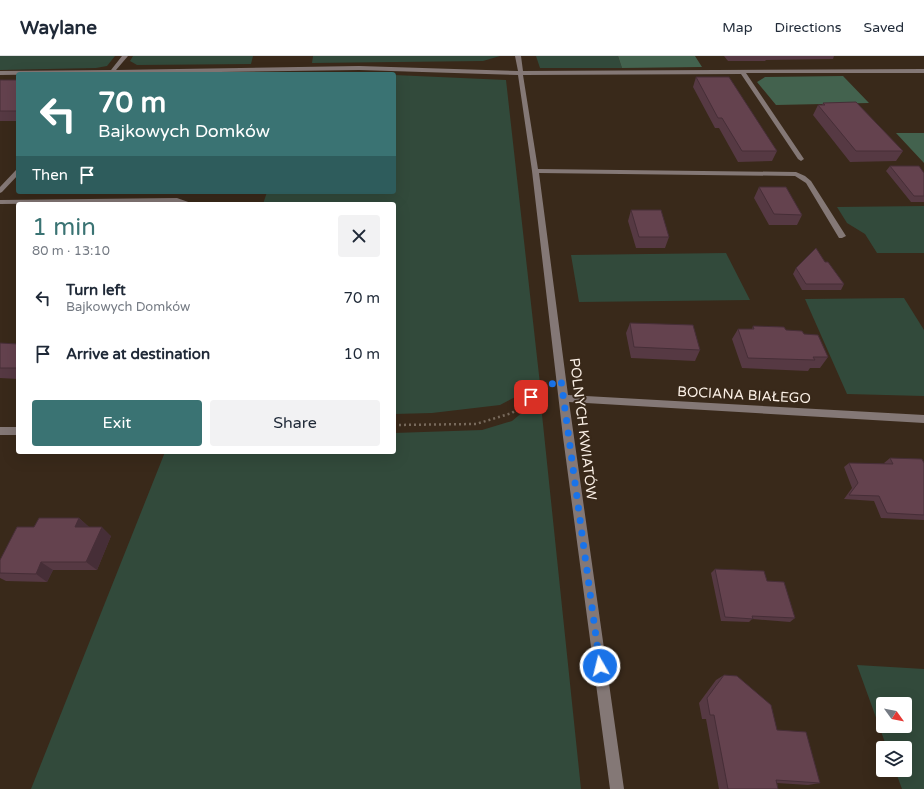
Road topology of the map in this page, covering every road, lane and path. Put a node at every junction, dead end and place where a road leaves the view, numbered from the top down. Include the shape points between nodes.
1 (125, 56) edge
2 (518, 56) edge
3 (742, 71) junction
4 (924, 71) edge
5 (111, 72) edge
6 (0, 73) edge
7 (16, 73) edge
8 (521, 73) junction
9 (800, 159) dead end
10 (535, 171) junction
11 (16, 173) edge
12 (0, 191) edge
13 (0, 202) edge
14 (184, 202) edge
15 (842, 236) dead end
16 (561, 380) junction
17 (563, 398) junction
18 (924, 419) edge
19 (396, 425) edge
20 (0, 431) edge
21 (16, 431) edge
22 (617, 789) edge

1 - 5 street
2 - 8 street, POLNYCH KWIATÓW
3 - 4 street
3 - 8 street
3 - 9 street
5 - 8 street via 359,68
6 - 7 street
8 - 10 street, POLNYCH KWIATÓW
10 - 15 street via 796,174 809,182
10 - 16 street, POLNYCH KWIATÓW
11 - 12 street
13 - 14 street
16 - 17 street, POLNYCH KWIATÓW
16 - 19 path via 545,387 512,413 476,424
17 - 18 street, BOCIANA BIAŁEGO
17 - 22 street, POLNYCH KWIATÓW
20 - 21 street

